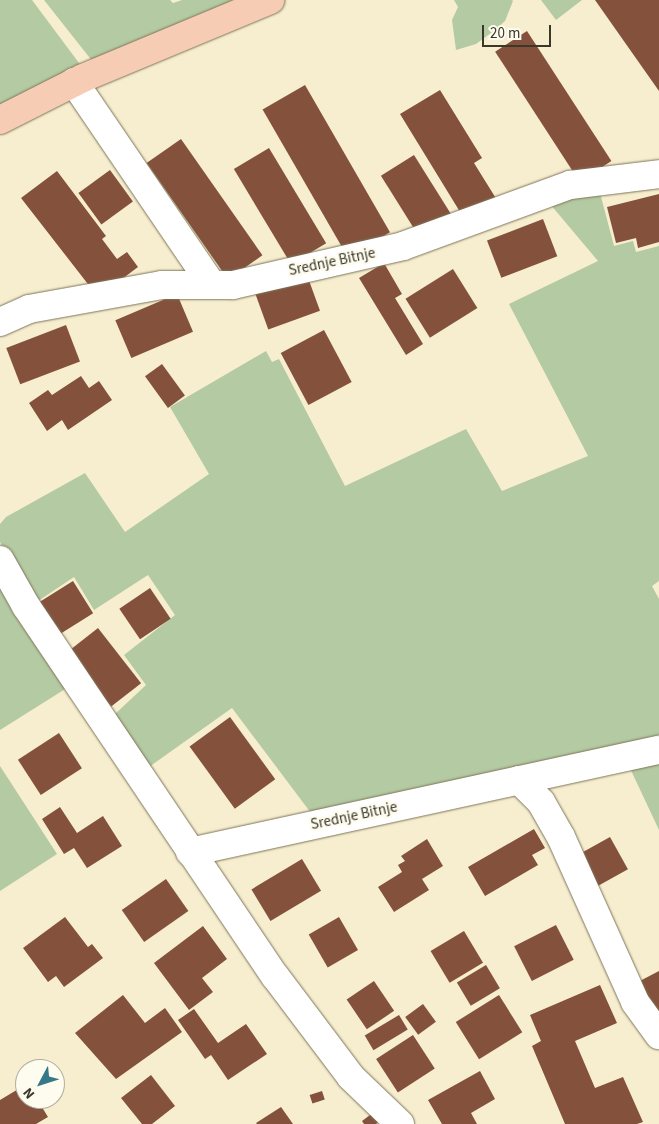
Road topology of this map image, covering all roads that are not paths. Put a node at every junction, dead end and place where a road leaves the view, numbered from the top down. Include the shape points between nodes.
1 (270, 0) edge
2 (74, 82) junction
3 (0, 120) edge
4 (659, 174) edge
5 (212, 285) junction
6 (0, 322) edge
7 (0, 560) edge
8 (659, 750) edge
9 (519, 780) junction
10 (190, 852) junction
11 (659, 1035) edge
12 (400, 1124) edge

1 - 2 main road
2 - 3 main road
2 - 5 street
4 - 5 street, Srednje Bitnje via 570,185 403,246 233,285
5 - 6 street, Srednje Bitnje via 162,285 29,309
7 - 10 street via 26,606
8 - 9 street, Srednje Bitnje
9 - 10 street, Srednje Bitnje
9 - 11 street via 541,802 562,837 635,1002
10 - 12 street via 275,976 351,1077

